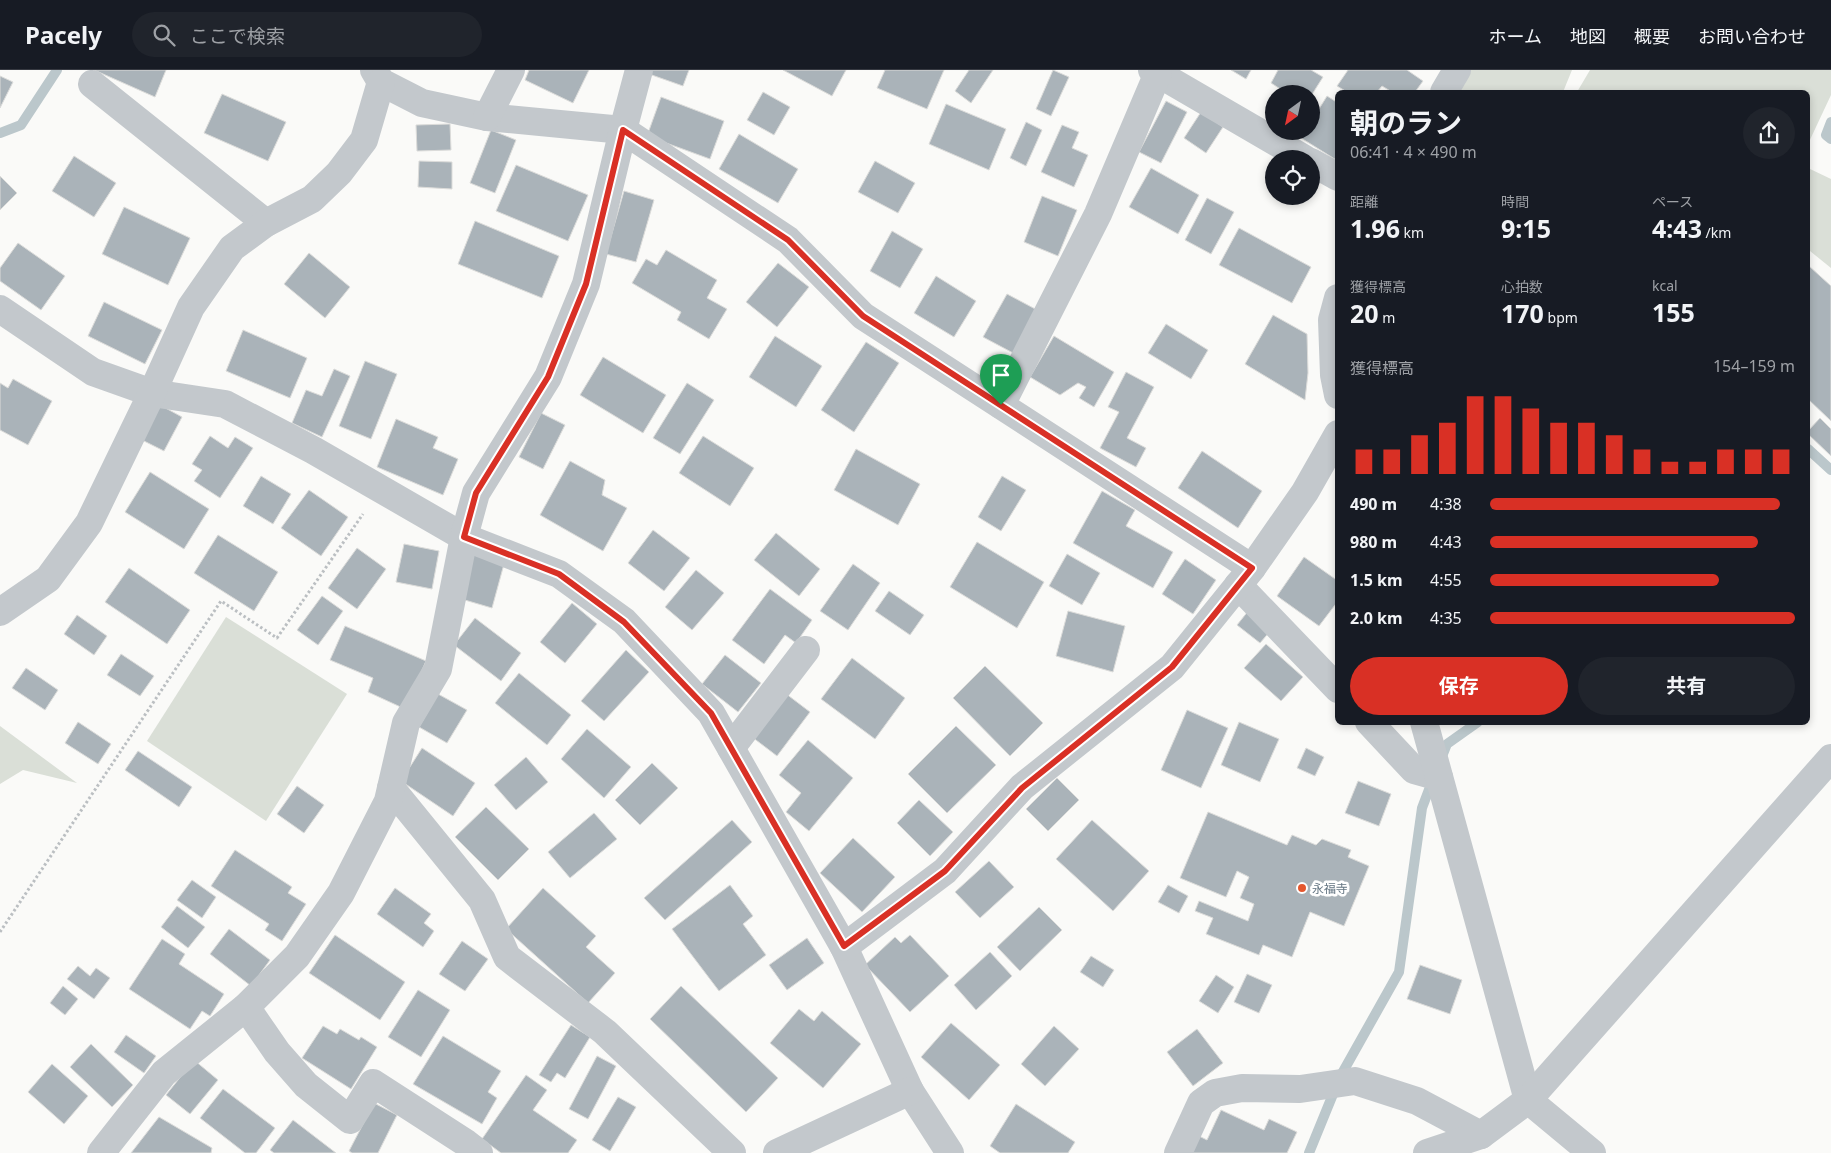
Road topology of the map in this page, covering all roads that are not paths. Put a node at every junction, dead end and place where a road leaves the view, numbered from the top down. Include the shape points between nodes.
1 (511, 70) edge
2 (639, 70) edge
3 (1457, 70) edge
4 (1155, 72) edge
5 (378, 76) edge
6 (92, 84) dead end
7 (1445, 90) edge
8 (487, 117) junction
9 (623, 130) junction
10 (1289, 150) edge
11 (1320, 167) edge
12 (1335, 175) edge
13 (266, 222) junction
14 (0, 308) edge
15 (1335, 309) edge
16 (1335, 380) edge
17 (152, 393) junction
18 (1001, 405) junction
19 (1335, 439) edge
20 (464, 537) junction
21 (1245, 576) junction
22 (0, 612) edge
23 (806, 650) dead end
24 (1335, 685) edge
25 (1372, 725) edge
26 (1425, 725) edge
27 (731, 748) junction
28 (1831, 758) edge
29 (1439, 777) junction
30 (392, 788) junction
31 (844, 946) junction
32 (246, 1007) junction
33 (910, 1092) junction
34 (1528, 1100) junction
35 (1481, 1135) junction
36 (101, 1153) edge
37 (479, 1153) edge
38 (732, 1153) edge
39 (777, 1153) edge
40 (950, 1153) edge
41 (1178, 1153) edge
42 (1427, 1153) edge
43 (1592, 1153) edge

1 - 8 street
2 - 9 street
3 - 7 street
4 - 10 street
4 - 18 street via 1098,214
5 - 8 street via 422,103
5 - 13 street via 364,140 340,173 312,199
6 - 13 street
8 - 9 street
9 - 18 street via 788,240 863,316
9 - 20 street via 586,284 548,377 476,493
11 - 12 street
13 - 17 street via 232,248 191,307
14 - 17 street via 93,372
15 - 16 street via 1332,320
17 - 20 street via 225,404 313,450
17 - 22 street via 89,523 48,579
18 - 21 street
19 - 21 street via 1306,492
20 - 27 street via 559,574 624,622 711,713
20 - 30 street via 438,668 406,723
21 - 24 street
21 - 31 street via 1172,667 1022,788 945,871
23 - 27 street
25 - 29 street via 1414,770
26 - 29 street
27 - 31 street
28 - 34 street
29 - 34 street
30 - 32 street via 341,893 297,956
30 - 38 street via 482,900 507,957 605,1032
31 - 33 street
32 - 36 street via 164,1072
32 - 37 street via 277,1052 306,1085 350,1120 373,1083
33 - 39 street
33 - 40 street
34 - 35 street
34 - 43 street
35 - 41 street via 1417,1101 1355,1082 1300,1089 1242,1088 1215,1093 1201,1103
35 - 42 street

